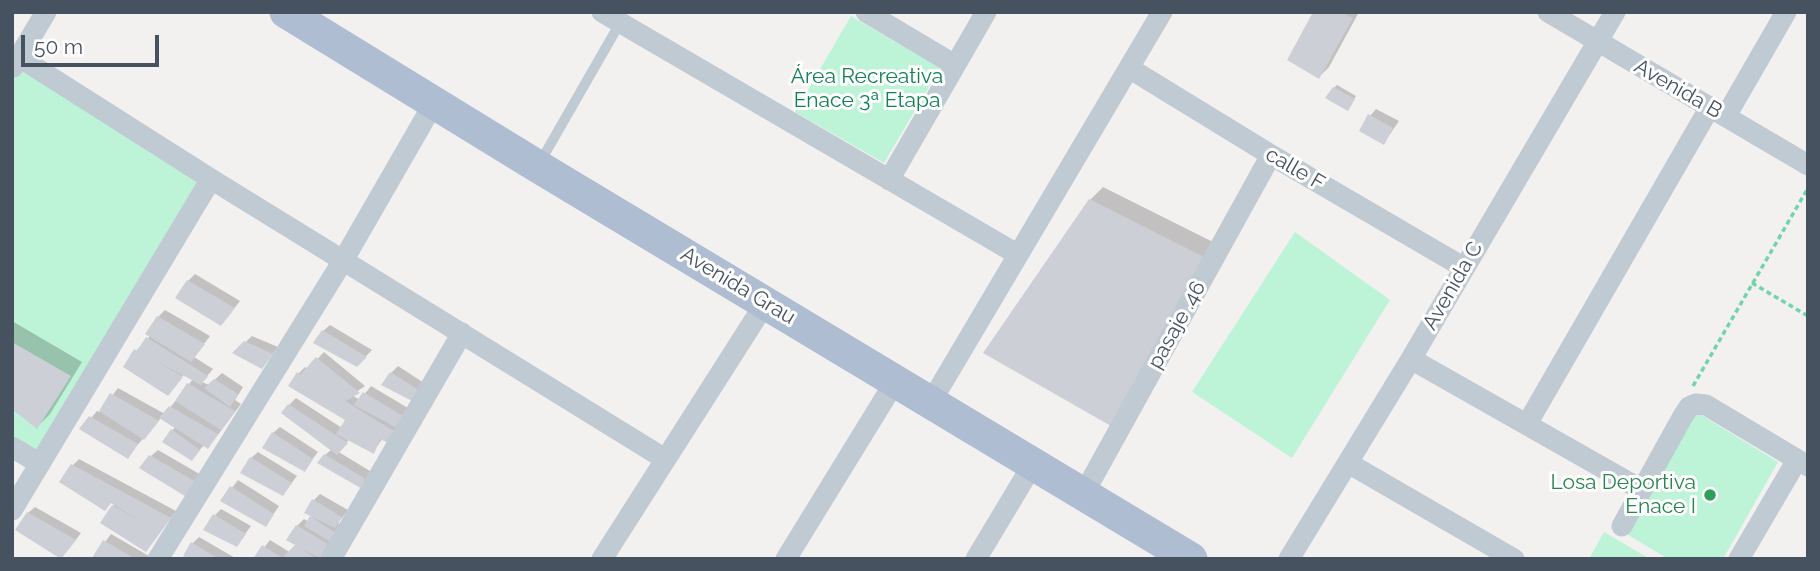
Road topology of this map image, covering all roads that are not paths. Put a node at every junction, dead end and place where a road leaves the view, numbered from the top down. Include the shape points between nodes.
1 (46, 12) edge
2 (286, 12) edge
3 (866, 12) edge
4 (986, 12) edge
5 (1162, 12) edge
6 (1548, 12) edge
7 (1615, 12) edge
8 (1786, 12) edge
9 (611, 17) edge
10 (1598, 42) junction
11 (16, 63) edge
12 (955, 65) junction
13 (1129, 68) junction
14 (435, 101) junction
15 (1718, 112) junction
16 (1271, 155) junction
17 (1808, 165) edge
18 (537, 166) junction
19 (211, 179) junction
20 (889, 180) junction
21 (1017, 254) junction
22 (344, 259) junction
23 (1463, 267) junction
24 (766, 302) junction
25 (462, 333) junction
26 (1411, 359) junction
27 (896, 380) junction
28 (931, 401) junction
29 (1527, 424) junction
30 (12, 447) edge
31 (665, 459) junction
32 (1348, 463) junction
33 (1803, 463) edge
34 (40, 464) junction
35 (1034, 464) junction
36 (1642, 490) junction
37 (1083, 495) junction
38 (12, 510) edge
39 (1622, 526) dead end
40 (1178, 555) edge
41 (1744, 557) edge
42 (158, 559) edge
43 (331, 559) edge
44 (602, 559) edge
45 (786, 559) edge
46 (976, 559) edge
47 (1289, 559) edge
48 (1514, 559) edge

1 - 11 street
2 - 14 main road, Avenida Grau
3 - 12 street
4 - 12 street
5 - 13 street
6 - 10 street, Avenida B
7 - 10 street, Avenida C
8 - 15 street
9 - 18 lane
9 - 20 street
10 - 15 street, Avenida B
10 - 23 street, Avenida C
11 - 19 street
12 - 20 street
13 - 16 street, calle F
13 - 21 street
14 - 18 main road, Avenida Grau
14 - 22 street
15 - 17 street, Avenida B
15 - 29 street
16 - 23 street, calle F
16 - 37 street, pasaje .46
18 - 24 main road, Avenida Grau
19 - 22 street
19 - 34 street
20 - 21 street
21 - 28 street
22 - 25 street
22 - 42 street
23 - 26 street, Avenida C
24 - 27 main road, Avenida Grau
24 - 31 street
25 - 31 street
25 - 43 street
26 - 29 street
26 - 32 street, Avenida C
27 - 28 main road, Avenida Grau
27 - 45 street
28 - 35 main road, Avenida Grau
29 - 36 street
30 - 34 street
31 - 44 street
32 - 47 street, Avenida C
32 - 48 street
33 - 36 street via 1706,405 1696,404 1683,416
33 - 41 street
34 - 38 street
35 - 37 main road, Avenida Grau
35 - 46 street
36 - 39 street
37 - 40 main road, Avenida Grau

